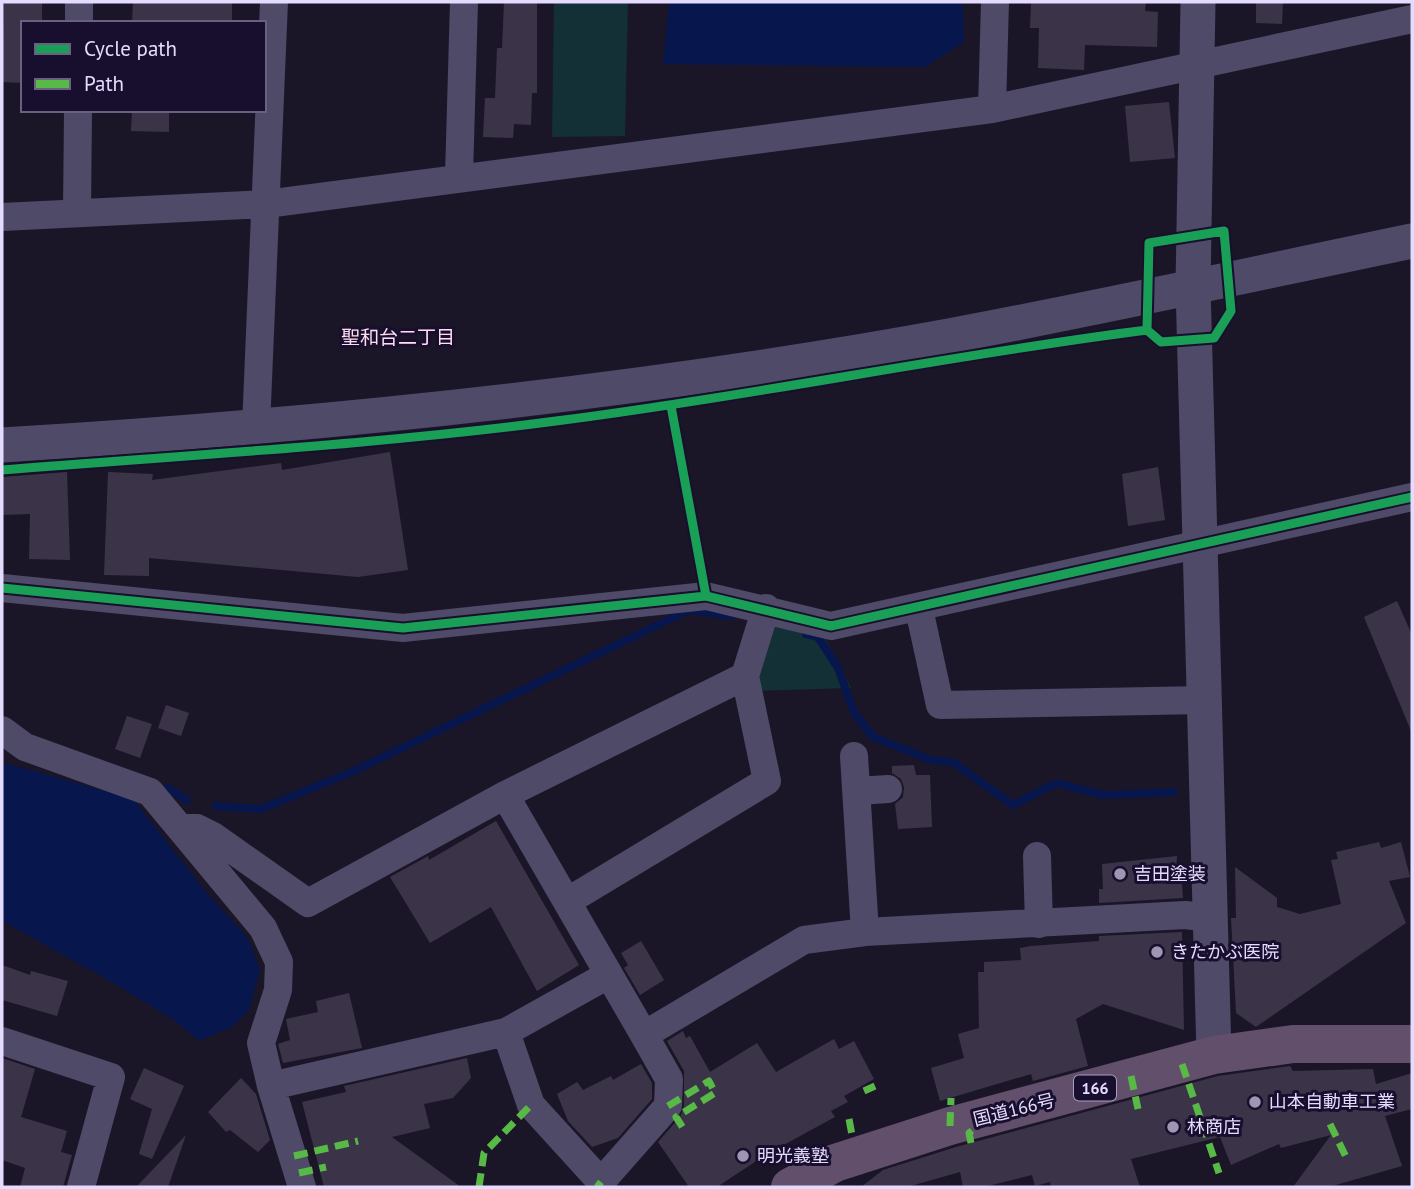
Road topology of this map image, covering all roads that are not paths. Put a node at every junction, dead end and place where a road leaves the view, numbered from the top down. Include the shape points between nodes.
1 (79, 2) edge
2 (274, 2) edge
3 (464, 2) edge
4 (995, 2) edge
5 (1198, 2) edge
6 (1402, 14) edge
7 (79, 21) edge
8 (1196, 64) junction
9 (992, 109) junction
10 (78, 112) edge
11 (459, 176) junction
12 (266, 204) junction
13 (77, 212) junction
14 (2, 217) edge
15 (1412, 241) edge
16 (1193, 286) junction
17 (256, 427) junction
18 (2, 445) edge
19 (1412, 497) edge
20 (1199, 543) junction
21 (2, 588) edge
22 (766, 608) junction
23 (919, 609) junction
24 (745, 676) junction
25 (1204, 700) junction
26 (2, 730) edge
27 (854, 757) dead end
28 (888, 789) dead end
29 (857, 791) junction
30 (505, 795) junction
31 (180, 828) junction
32 (1037, 856) dead end
33 (568, 901) junction
34 (1210, 918) junction
35 (1039, 924) junction
36 (865, 932) junction
37 (608, 975) junction
38 (506, 1031) junction
39 (644, 1035) junction
40 (2, 1041) edge
41 (1412, 1044) edge
42 (1214, 1055) junction
43 (271, 1086) junction
44 (803, 1184) edge
45 (81, 1187) edge
46 (302, 1187) edge

1 - 7 street
2 - 12 street
3 - 11 street
4 - 9 street
5 - 8 street
6 - 8 street
8 - 9 street
8 - 16 street
9 - 11 street
10 - 13 street
11 - 12 street
12 - 13 street
12 - 17 street
13 - 14 street
15 - 16 street
16 - 17 street via 948,336 729,370 478,404
16 - 20 street
17 - 18 street
19 - 20 street
20 - 23 street
20 - 25 street
21 - 22 street via 403,628 706,596
22 - 23 street via 831,626
22 - 24 street
23 - 25 street via 940,705
24 - 30 street
24 - 33 street via 766,781
25 - 34 street
26 - 31 street via 26,747 150,792
27 - 29 street
28 - 29 street
29 - 36 street
30 - 31 street via 308,903 213,836 197,828
30 - 33 street
31 - 43 street via 263,928 275,949 278,990 261,1043
32 - 35 street
33 - 37 street
34 - 35 street via 1185,915
34 - 42 street
35 - 36 street
36 - 39 street via 804,940
37 - 38 street
37 - 39 street
38 - 39 street via 531,1105 601,1182 668,1106 669,1079
38 - 43 street
40 - 45 street via 111,1077
41 - 42 highway, 国道166号 / 166 via 1293,1044
42 - 44 highway, 国道166号 / 166 via 950,1126 835,1163
43 - 46 street

